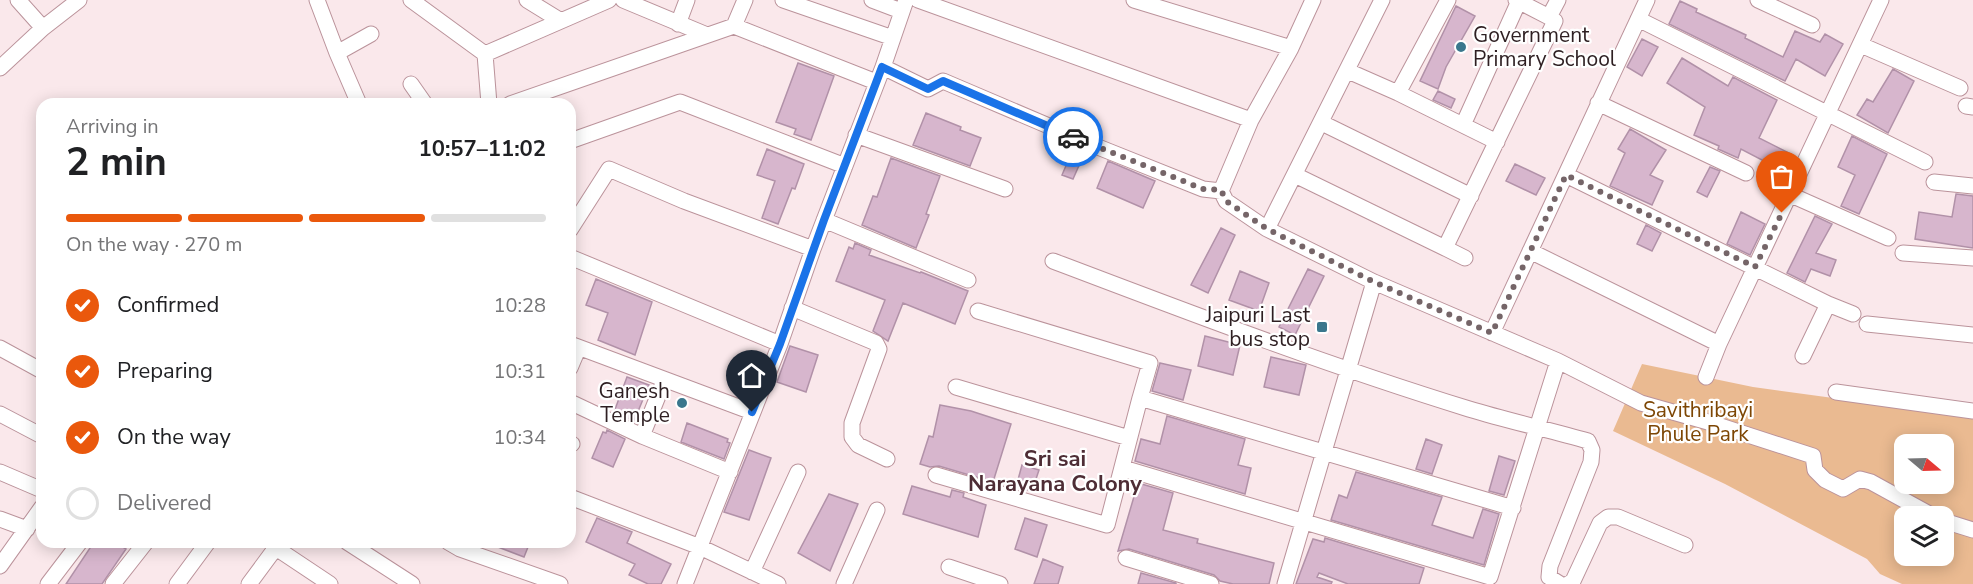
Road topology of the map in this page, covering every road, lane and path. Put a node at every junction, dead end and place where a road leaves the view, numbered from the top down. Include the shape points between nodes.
1 (18, 0) edge
2 (79, 0) edge
3 (317, 0) edge
4 (411, 0) edge
5 (527, 0) edge
6 (609, 0) edge
7 (623, 0) edge
8 (687, 0) edge
9 (745, 0) edge
10 (783, 0) edge
11 (872, 0) edge
12 (918, 0) edge
13 (1134, 0) edge
14 (1313, 0) edge
15 (1382, 0) edge
16 (1448, 0) edge
17 (1558, 0) edge
18 (1647, 0) edge
19 (1758, 0) edge
20 (1518, 1) edge
21 (1877, 1) edge
22 (903, 6) edge
23 (1549, 17) junction
24 (1638, 19) junction
25 (561, 21) junction
26 (678, 24) junction
27 (1812, 25) dead end
28 (734, 26) junction
29 (43, 28) junction
30 (371, 34) dead end
31 (707, 35) junction
32 (893, 38) junction
33 (1861, 45) junction
34 (1291, 48) junction
35 (337, 53) junction
36 (485, 54) junction
37 (882, 67) junction
38 (0, 68) edge
39 (1348, 71) junction
40 (876, 82) junction
41 (411, 84) dead end
42 (1960, 88) dead end
43 (1398, 93) junction
44 (356, 98) edge
45 (420, 98) edge
46 (489, 98) edge
47 (527, 98) edge
48 (1598, 103) junction
49 (1827, 114) junction
50 (1251, 120) junction
51 (1322, 123) junction
52 (1462, 125) junction
53 (856, 135) junction
54 (576, 139) edge
55 (1497, 142) junction
56 (1925, 162) dead end
57 (845, 166) junction
58 (1746, 173) dead end
59 (1295, 175) junction
60 (1566, 175) junction
61 (1934, 182) dead end
62 (1973, 186) edge
63 (1005, 189) dead end
64 (1221, 190) junction
65 (1791, 195) junction
66 (1471, 196) junction
67 (576, 219) edge
68 (824, 220) junction
69 (1267, 229) junction
70 (1888, 238) dead end
71 (1445, 248) junction
72 (813, 249) junction
73 (1530, 250) junction
74 (1903, 253) dead end
75 (1465, 258) dead end
76 (1973, 258) edge
77 (576, 259) edge
78 (1053, 261) dead end
79 (1755, 267) junction
80 (968, 280) dead end
81 (1374, 282) junction
82 (1828, 304) junction
83 (792, 308) junction
84 (978, 312) dead end
85 (1853, 314) dead end
86 (1867, 324) dead end
87 (1492, 333) junction
88 (1973, 334) edge
89 (780, 344) junction
90 (1719, 344) junction
91 (0, 348) edge
92 (576, 348) edge
93 (1803, 356) dead end
94 (1558, 361) junction
95 (36, 368) edge
96 (1349, 369) junction
97 (1706, 377) dead end
98 (664, 381) junction
99 (956, 387) dead end
100 (1836, 392) dead end
101 (1140, 398) junction
102 (576, 405) edge
103 (1973, 411) edge
104 (752, 412) junction
105 (0, 414) edge
106 (1538, 428) junction
107 (36, 433) edge
108 (642, 436) junction
109 (1129, 438) junction
110 (1324, 451) junction
111 (887, 459) dead end
112 (1123, 468) junction
113 (0, 472) edge
114 (730, 472) junction
115 (798, 472) dead end
116 (936, 475) dead end
117 (36, 487) edge
118 (576, 499) edge
119 (1915, 506) edge
120 (1513, 508) junction
121 (877, 510) dead end
122 (36, 516) edge
123 (0, 519) edge
124 (1304, 522) junction
125 (1954, 524) edge
126 (27, 529) junction
127 (1973, 530) edge
128 (1685, 545) dead end
129 (700, 547) junction
130 (75, 548) edge
131 (141, 548) edge
132 (204, 548) edge
133 (275, 548) edge
134 (283, 548) edge
135 (356, 548) edge
136 (458, 548) edge
137 (1126, 558) dead end
138 (0, 566) edge
139 (949, 567) dead end
140 (748, 575) edge
141 (48, 584) edge
142 (113, 584) edge
143 (177, 584) edge
144 (249, 584) edge
145 (330, 584) edge
146 (412, 584) edge
147 (560, 584) edge
148 (685, 584) edge
149 (778, 584) edge
150 (844, 584) edge
151 (1000, 584) edge
152 (1211, 584) edge
153 (1285, 584) edge
154 (1560, 584) edge
155 (1568, 584) edge

1 - 29 street
2 - 29 street
3 - 35 street
4 - 36 street
5 - 25 street
6 - 25 street
7 - 26 street
8 - 26 street
9 - 28 street
10 - 32 street
11 - 22 street
12 - 50 street
13 - 34 street
14 - 34 street
15 - 39 street
16 - 43 street
17 - 23 street
18 - 24 street
19 - 27 street
20 - 23 street
20 - 52 street
21 - 33 street
22 - 32 street
23 - 55 street via 1556,21
24 - 48 street
24 - 49 street
25 - 36 street
26 - 31 street
28 - 31 street
28 - 40 street
29 - 38 street
30 - 35 street
31 - 47 street
32 - 37 street
33 - 42 street
33 - 49 street
34 - 50 street
35 - 44 street
36 - 46 street
37 - 40 street
37 - 64 street via 928,89 943,81 1203,189
39 - 43 street
39 - 51 street
40 - 53 street
41 - 45 street
43 - 52 street
48 - 58 street
48 - 60 street
49 - 56 street
49 - 65 street
50 - 64 street
51 - 59 street
51 - 66 street
52 - 55 street
53 - 57 street
53 - 63 street
54 - 57 street via 680,102
55 - 66 street
57 - 68 street
59 - 69 street
59 - 71 street
60 - 73 street
60 - 79 street
61 - 62 street
64 - 69 street via 1226,201
65 - 70 street
65 - 79 street
66 - 71 street
67 - 72 street via 609,169
68 - 72 street
68 - 80 street
69 - 81 street
71 - 75 street
72 - 83 street
73 - 87 street
73 - 90 street
74 - 76 street
77 - 89 street
78 - 96 street
79 - 82 street
79 - 90 street
81 - 87 street
81 - 96 street
82 - 85 street
82 - 93 street
83 - 89 street
83 - 111 street via 876,343 879,349 852,423 852,437 858,445
84 - 101 street via 1150,363
86 - 88 street
87 - 94 street
89 - 104 street
90 - 97 street
91 - 95 street
92 - 98 street
94 - 106 street
94 - 119 street via 1641,403 1813,456 1815,470 1835,486 1843,489 1860,479
96 - 106 street
96 - 110 street
98 - 104 street
98 - 108 street
99 - 109 street
100 - 103 street
101 - 109 street
101 - 110 street
102 - 108 street
104 - 114 street
105 - 107 street
106 - 120 street
106 - 154 street via 1588,441 1592,450 1591,462 1550,566 1549,577
108 - 114 street
109 - 112 street
110 - 120 street
110 - 124 street
112 - 116 street via 1107,525
112 - 124 street
113 - 117 street
114 - 129 street
115 - 140 street
118 - 129 street
120 - 124 street via 1490,577
121 - 150 street
122 - 126 street
123 - 126 street
124 - 153 street
125 - 127 street
126 - 138 street
128 - 155 street via 1618,517 1608,517 1600,523 1573,581
129 - 140 street
129 - 148 street
130 - 141 street
131 - 142 street
132 - 143 street
133 - 144 street
134 - 145 street
135 - 146 street
136 - 147 street
137 - 152 street
139 - 151 street
140 - 149 street

